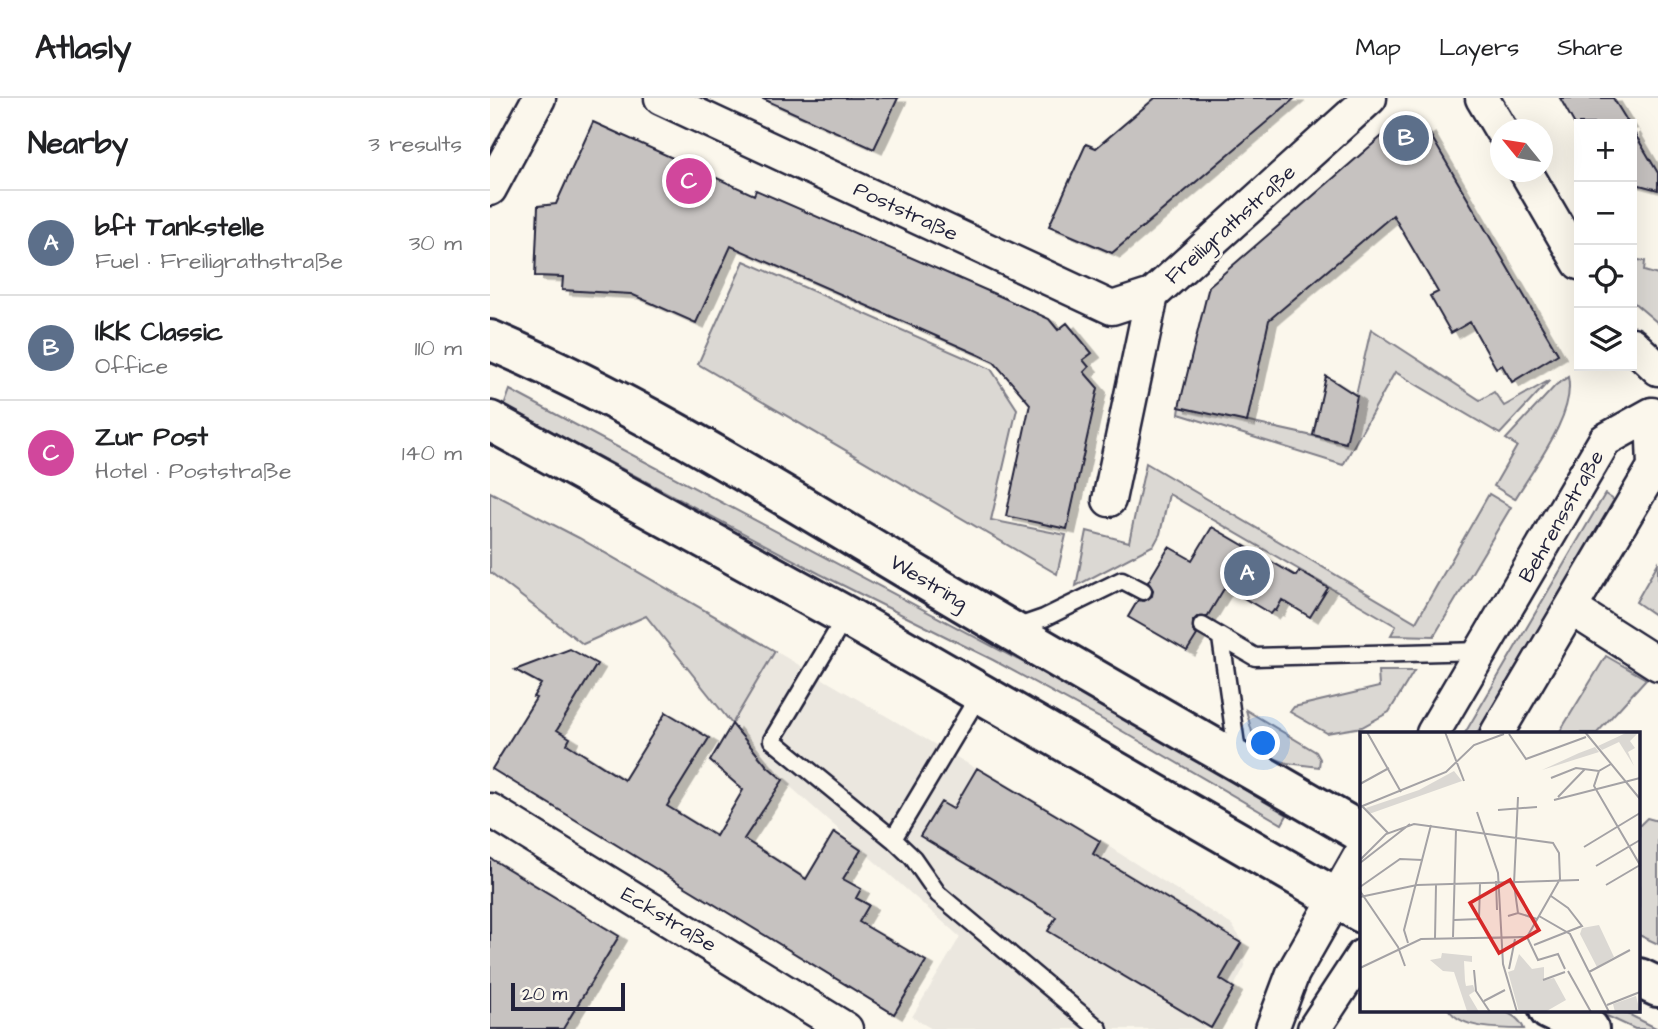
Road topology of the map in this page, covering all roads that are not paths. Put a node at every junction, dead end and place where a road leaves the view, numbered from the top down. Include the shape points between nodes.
1 (539, 98) edge
2 (661, 98) edge
3 (1370, 98) edge
4 (1482, 98) edge
5 (1494, 119) edge
6 (1532, 182) edge
7 (490, 189) edge
8 (1574, 254) edge
9 (1152, 295) junction
10 (490, 340) edge
11 (1637, 349) edge
12 (1658, 369) edge
13 (1655, 408) edge
14 (490, 421) edge
15 (1109, 500) dead end
16 (1143, 592) dead end
17 (1572, 609) junction
18 (846, 616) junction
19 (1202, 626) dead end
20 (1009, 630) junction
21 (1222, 638) junction
22 (1482, 651) junction
23 (1658, 664) edge
24 (981, 692) junction
25 (1434, 732) edge
26 (1498, 732) edge
27 (1238, 762) junction
28 (490, 810) edge
29 (1360, 832) edge
30 (893, 839) junction
31 (1360, 860) edge
32 (1348, 905) edge
33 (1360, 959) edge
34 (1640, 978) edge
35 (1658, 987) edge
36 (1553, 1012) edge
37 (846, 1029) edge
38 (1099, 1029) edge
39 (1272, 1029) edge
40 (1314, 1029) edge
41 (1589, 1029) edge

1 - 7 street
2 - 9 street, Poststraße via 1112,308
3 - 9 street, Freiligrathstraße
4 - 5 street
6 - 8 street
9 - 15 street, Freiligrathstraße
10 - 20 main road, Westring via 724,460
11 - 12 street
13 - 17 street, Behrensstraße via 1654,467
13 - 22 street, Behrensstraße via 1605,440
14 - 18 main road
16 - 20 lane via 1122,580
17 - 23 street
17 - 26 street, Behrensstraße
18 - 24 main road
18 - 30 lane via 772,740
19 - 21 lane
20 - 27 main road, Westring
21 - 22 lane via 1255,657
21 - 27 lane
22 - 25 street, Behrensstraße
24 - 30 lane
24 - 32 main road
27 - 29 main road, Westring
28 - 37 street, Eckstraße
30 - 38 lane via 938,894
31 - 32 street
32 - 39 street via 1293,973
33 - 40 street
34 - 35 main road
36 - 41 main road

